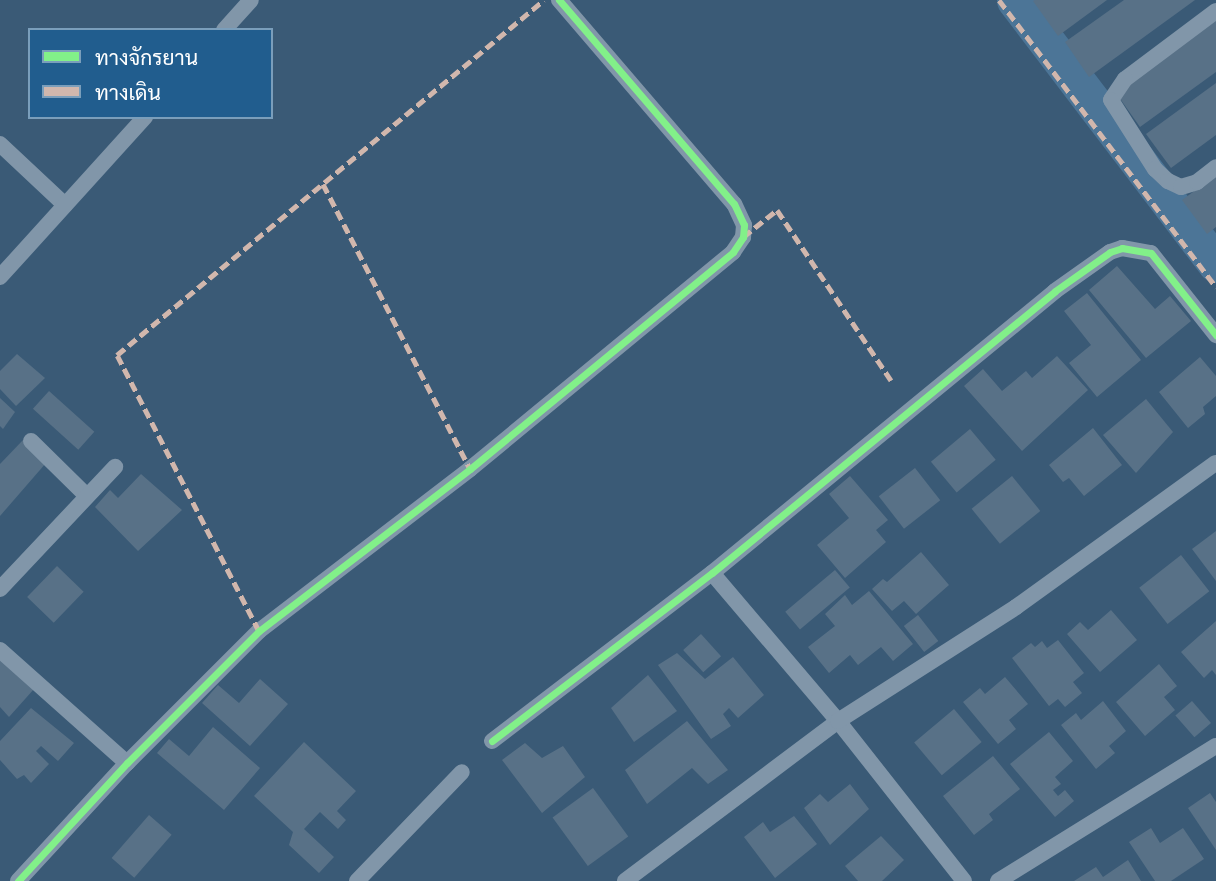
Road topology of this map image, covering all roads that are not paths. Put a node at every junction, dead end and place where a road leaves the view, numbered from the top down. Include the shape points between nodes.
1 (251, 0) edge
2 (559, 0) edge
3 (1216, 11) edge
4 (226, 28) edge
5 (143, 119) edge
6 (0, 144) edge
7 (1216, 167) edge
8 (65, 205) junction
9 (0, 276) edge
10 (1216, 335) edge
11 (31, 441) dead end
12 (1216, 463) edge
13 (115, 467) dead end
14 (88, 496) junction
15 (712, 573) junction
16 (0, 589) edge
17 (0, 650) edge
18 (838, 721) junction
19 (492, 741) dead end
20 (1216, 746) edge
21 (127, 762) junction
22 (462, 772) dead end
23 (18, 881) edge
24 (357, 881) edge
25 (625, 881) edge
26 (964, 881) edge
27 (998, 881) edge

1 - 4 street
2 - 21 street via 734,204 744,225 743,237 733,253 470,469 259,631
3 - 7 street via 1125,79 1111,100 1155,169 1168,181 1181,187
5 - 8 street
6 - 8 street
8 - 9 street
10 - 15 street via 1151,253 1122,248 1110,252 1044,299
11 - 14 street
12 - 18 street via 1016,607
13 - 14 street
14 - 16 street
15 - 18 street
15 - 19 street
17 - 21 street
18 - 25 street
18 - 26 street
20 - 27 street
21 - 23 street
22 - 24 street

